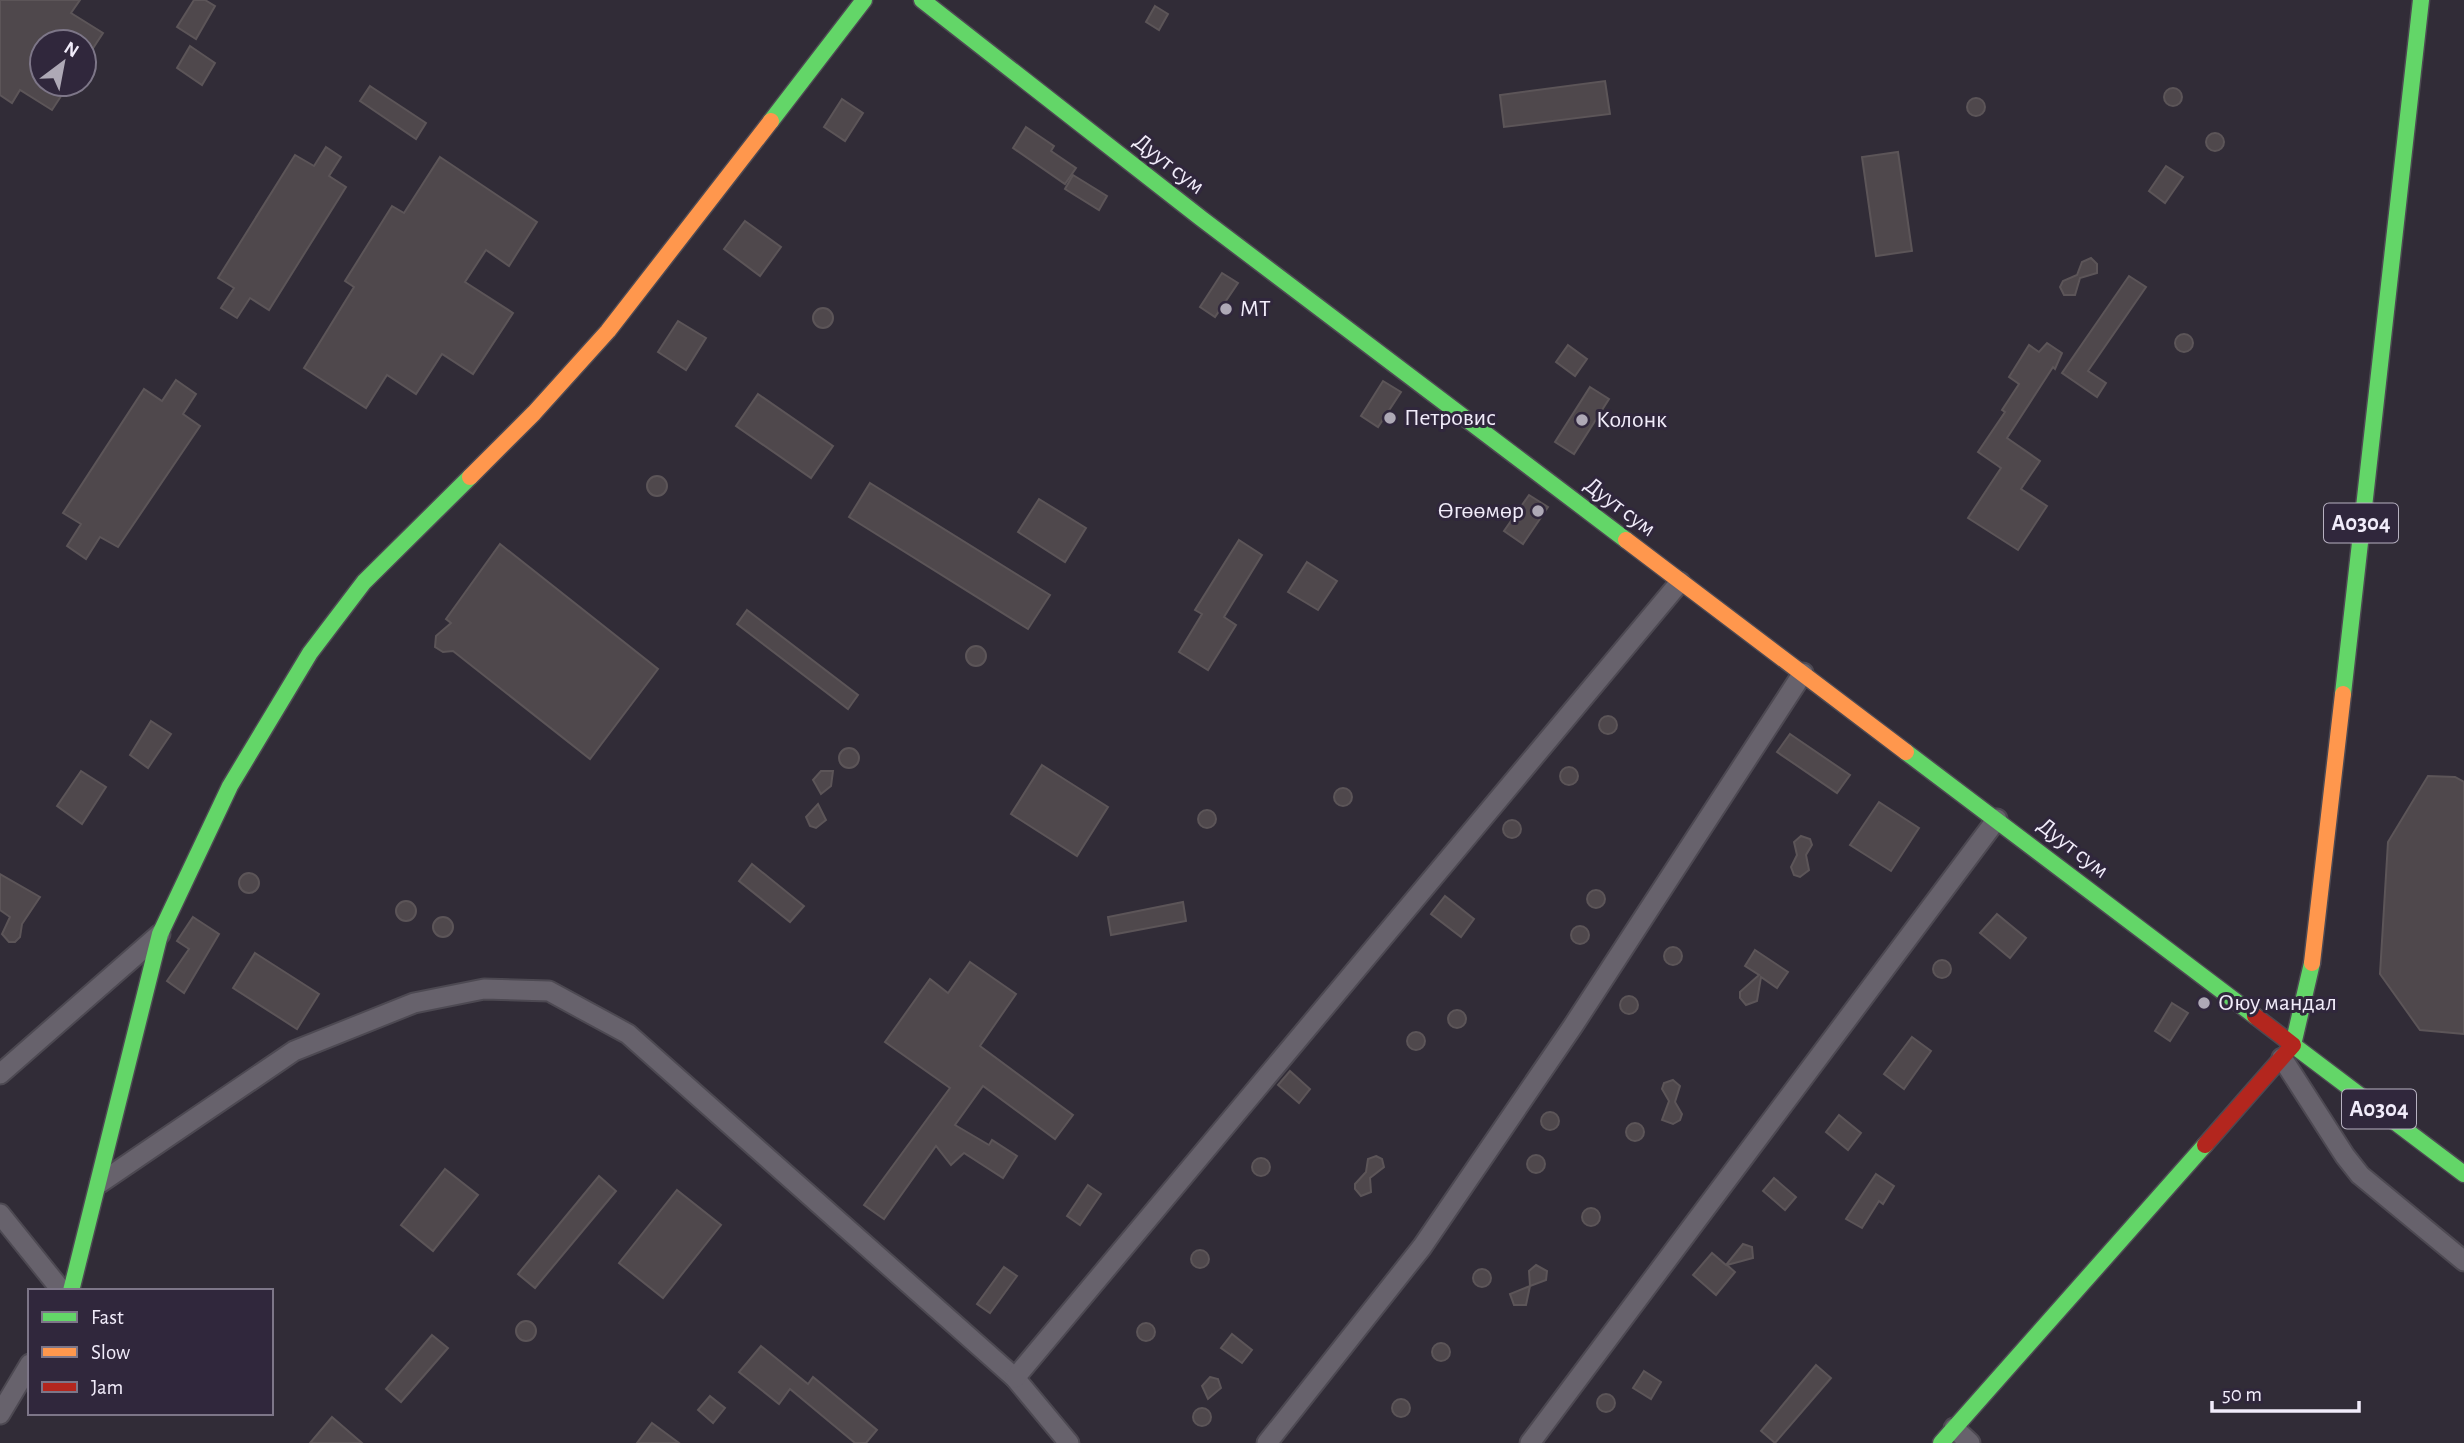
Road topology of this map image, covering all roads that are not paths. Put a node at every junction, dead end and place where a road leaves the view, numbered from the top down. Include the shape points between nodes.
1 (864, 0) edge
2 (922, 0) edge
3 (2421, 0) edge
4 (1680, 582) junction
5 (1803, 673) junction
6 (1997, 819) junction
7 (160, 934) junction
8 (2288, 1051) junction
9 (0, 1074) edge
10 (2464, 1174) edge
11 (100, 1183) junction
12 (0, 1214) edge
13 (2464, 1261) edge
14 (60, 1289) edge
15 (72, 1289) edge
16 (28, 1367) edge
17 (1015, 1378) junction
18 (0, 1414) edge
19 (1954, 1428) junction
20 (1069, 1443) edge
21 (1267, 1443) edge
22 (1531, 1443) edge
23 (1941, 1443) edge
24 (1970, 1443) edge

1 - 7 main road via 592,350 402,541 335,618 252,746
2 - 4 main road, Дуут сум
3 - 8 main road, A0304 via 2315,949
4 - 5 main road, Дуут сум
4 - 17 street
5 - 6 main road, Дуут сум
5 - 21 street via 1573,1026 1422,1247
6 - 8 main road, Дуут сум
6 - 22 street
7 - 9 street
7 - 11 main road
8 - 10 main road, A0304
8 - 13 street via 2360,1175
8 - 19 main road
11 - 15 main road
11 - 17 street via 293,1051 415,1003 484,989 549,991 628,1034
12 - 14 street
16 - 18 street
17 - 20 street
19 - 23 main road
19 - 24 street

